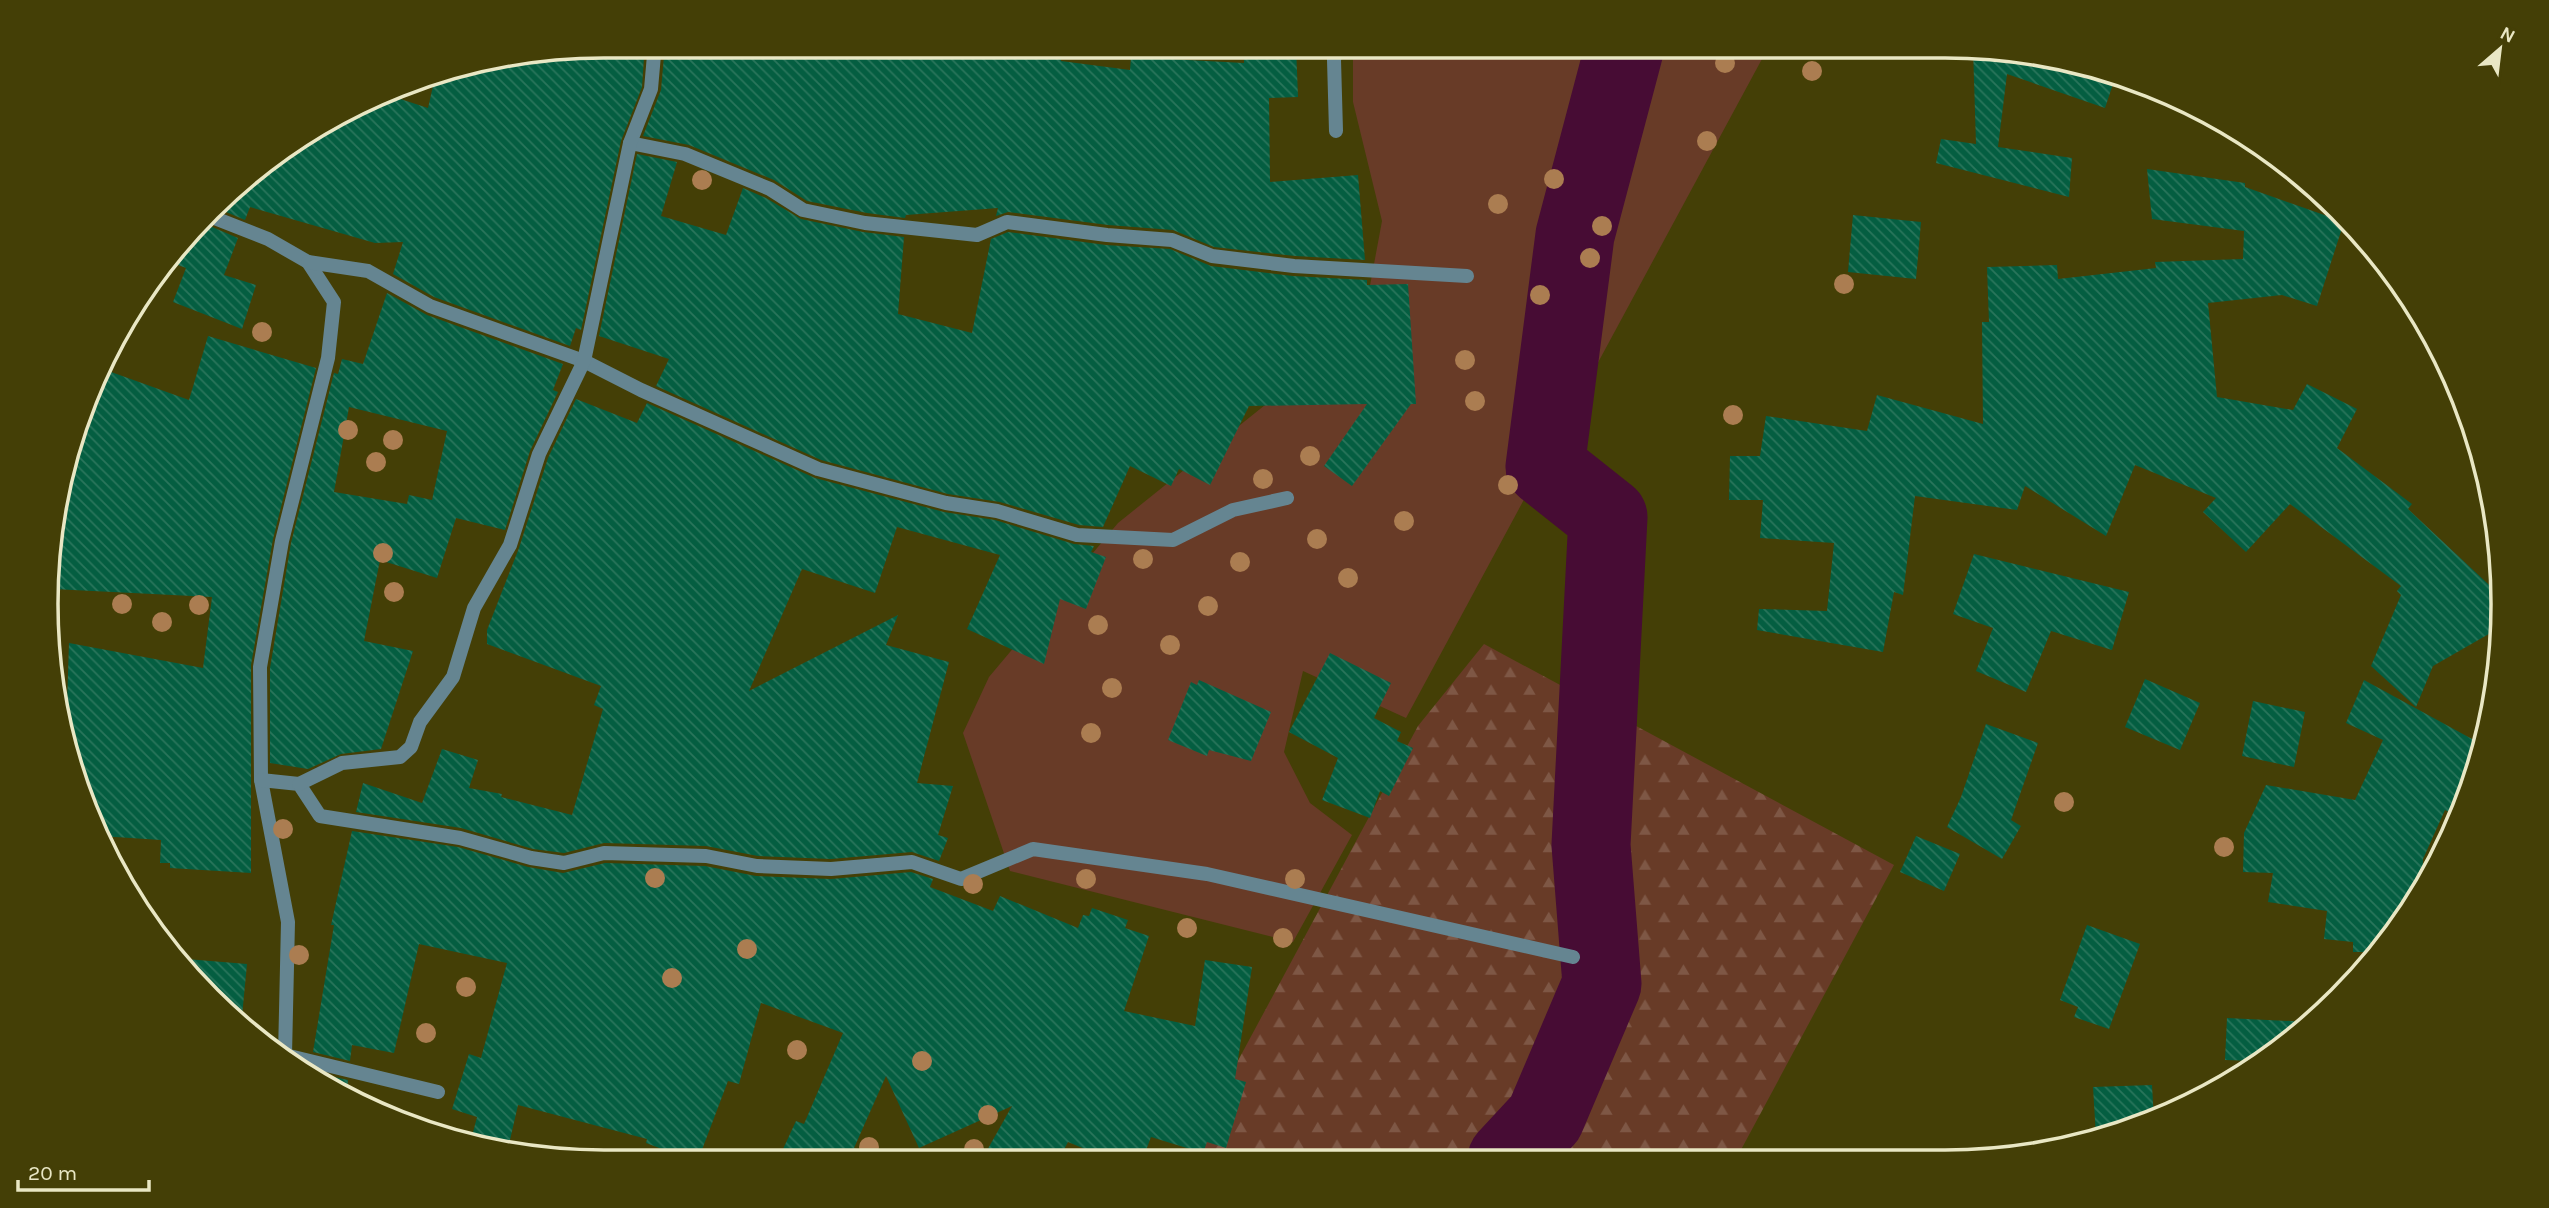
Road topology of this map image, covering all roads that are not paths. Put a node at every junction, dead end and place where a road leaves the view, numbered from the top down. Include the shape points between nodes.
1 (654, 58) edge
2 (1334, 58) edge
3 (1336, 131) dead end
4 (630, 143) junction
5 (217, 219) edge
6 (308, 262) junction
7 (1467, 276) dead end
8 (584, 361) junction
9 (1287, 498) dead end
10 (261, 780) junction
11 (299, 784) junction
12 (1573, 957) dead end
13 (285, 1047) edge
14 (303, 1059) edge
15 (438, 1091) dead end

1 - 4 street via 651,89
2 - 3 street
4 - 7 street via 685,154 770,189 803,210 865,223 977,235 1007,222 1172,240 1212,256
4 - 8 street
5 - 6 street via 268,239
6 - 8 street via 368,271 430,306
6 - 10 street via 334,302 328,358 282,541 260,667
8 - 9 street via 818,469 946,503 997,511 1077,535 1173,540 1233,510
8 - 11 street via 539,454 510,545 474,608 453,677 420,722 411,747 400,757 342,762
10 - 11 street
10 - 13 street via 288,922
11 - 12 street via 320,816 460,838 564,863 604,853 706,856 757,866 831,869 912,862 961,879 1032,849 1207,874
14 - 15 street

